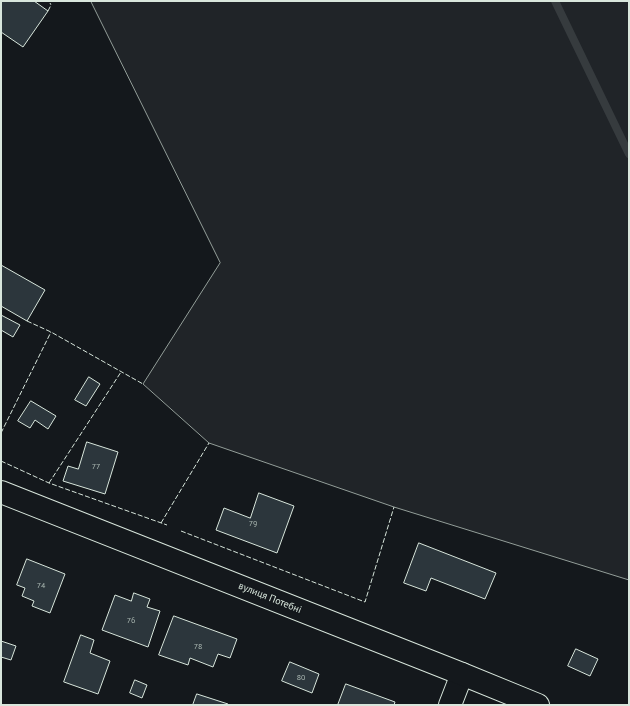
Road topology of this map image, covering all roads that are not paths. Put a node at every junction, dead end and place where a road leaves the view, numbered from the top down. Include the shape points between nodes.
1 (1, 492) edge
2 (462, 674) junction
3 (450, 705) edge
4 (538, 705) edge

1 - 2 street, вулиця Потебні
2 - 3 street
2 - 4 street, вулиця Потебні

